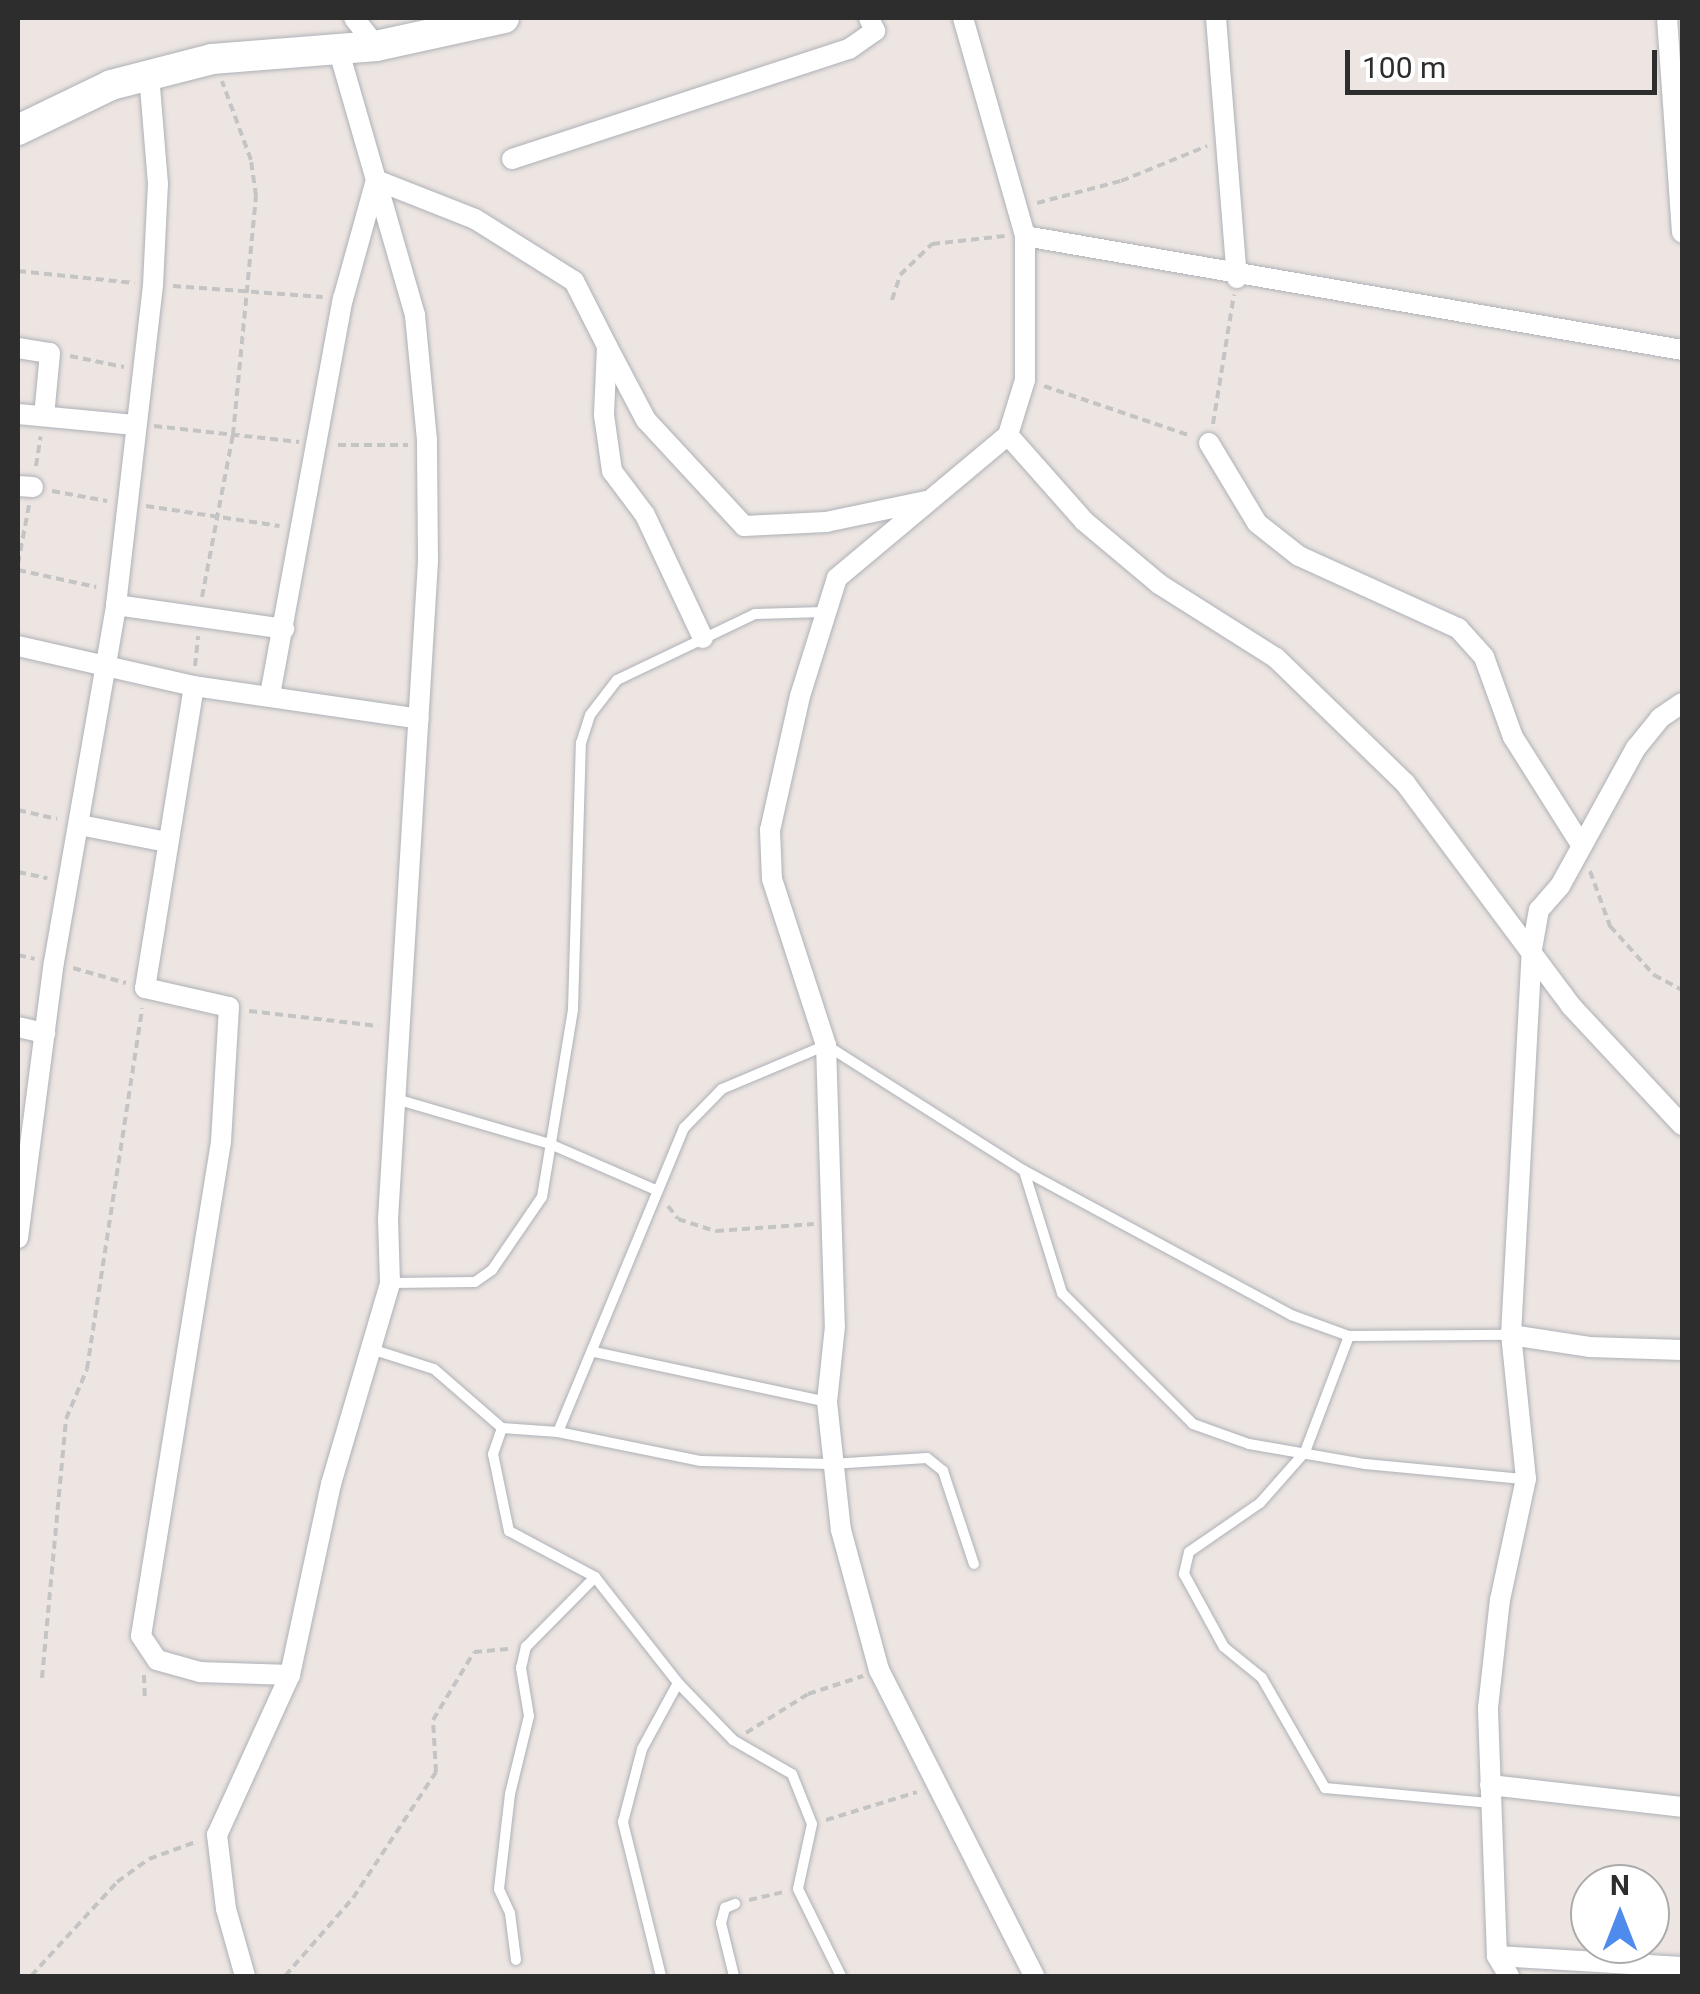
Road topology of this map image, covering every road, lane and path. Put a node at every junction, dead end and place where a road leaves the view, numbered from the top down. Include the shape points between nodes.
1 (354, 18) edge
2 (504, 18) edge
3 (869, 18) edge
4 (963, 18) edge
5 (1216, 18) edge
6 (1668, 18) edge
7 (376, 46) junction
8 (338, 48) junction
9 (212, 58) junction
10 (149, 76) junction
11 (18, 130) edge
12 (512, 159) dead end
13 (1228, 165) junction
14 (376, 180) junction
15 (1021, 214) junction
16 (1682, 232) edge
17 (1025, 236) junction
18 (18, 272) edge
19 (1237, 278) junction
20 (154, 285) junction
21 (246, 289) junction
22 (343, 298) junction
23 (892, 300) dead end
24 (607, 346) junction
25 (18, 348) edge
26 (1682, 350) edge
27 (50, 353) junction
28 (142, 370) junction
29 (1025, 380) junction
30 (18, 414) edge
31 (44, 416) junction
32 (134, 425) junction
33 (233, 434) junction
34 (1008, 435) junction
35 (427, 440) junction
36 (1209, 443) junction
37 (316, 444) junction
38 (25, 486) edge
39 (930, 500) junction
40 (126, 504) junction
41 (214, 514) junction
42 (299, 529) junction
43 (18, 570) edge
44 (116, 598) junction
45 (824, 612) junction
46 (199, 618) junction
47 (284, 630) junction
48 (703, 638) junction
49 (18, 646) edge
50 (106, 666) junction
51 (194, 686) junction
52 (270, 695) junction
53 (1682, 703) edge
54 (419, 719) junction
55 (18, 810) edge
56 (80, 825) junction
57 (166, 842) junction
58 (1580, 843) junction
59 (18, 872) edge
60 (68, 882) junction
61 (1532, 949) junction
62 (18, 956) edge
63 (54, 962) junction
64 (146, 988) junction
65 (1682, 990) edge
66 (229, 1007) junction
67 (18, 1027) edge
68 (399, 1028) junction
69 (45, 1033) junction
70 (826, 1046) junction
71 (395, 1099) junction
72 (1682, 1125) edge
73 (550, 1144) junction
74 (1023, 1170) junction
75 (656, 1190) junction
76 (827, 1222) junction
77 (18, 1238) edge
78 (390, 1284) junction
79 (1511, 1335) junction
80 (1349, 1336) junction
81 (367, 1348) junction
82 (1682, 1350) edge
83 (594, 1352) junction
84 (827, 1402) junction
85 (502, 1428) junction
86 (558, 1432) junction
87 (1305, 1452) junction
88 (831, 1464) junction
89 (1526, 1479) junction
90 (974, 1564) dead end
91 (596, 1577) junction
92 (526, 1647) junction
93 (879, 1670) junction
94 (290, 1675) junction
95 (42, 1678) dead end
96 (678, 1683) junction
97 (733, 1740) junction
98 (934, 1786) junction
99 (1491, 1794) junction
100 (1682, 1807) edge
101 (812, 1824) junction
102 (217, 1835) junction
103 (798, 1889) junction
104 (735, 1904) joint
105 (516, 1960) dead end
106 (1682, 1967) edge
107 (1503, 1971) edge
108 (31, 1976) edge
109 (245, 1976) edge
110 (286, 1976) edge
111 (661, 1976) edge
112 (734, 1976) edge
113 (841, 1976) edge
114 (1034, 1976) edge

1 - 7 street
2 - 7 main road
3 - 12 street via 875,31 849,49
4 - 15 street
5 - 13 street
6 - 16 street
7 - 8 main road
8 - 9 main road
8 - 14 street
9 - 10 main road
9 - 21 path via 254,178
10 - 11 main road via 55,107
10 - 20 street via 158,184
13 - 15 path via 1221,139 1178,160 1068,191
13 - 19 street
14 - 22 street
14 - 24 street via 476,219 547,260 574,281
14 - 35 street via 415,316
15 - 17 street
17 - 19 street
17 - 23 path via 932,244 900,275
17 - 29 street
18 - 20 path
19 - 26 street
19 - 36 path
20 - 21 path
20 - 28 street
21 - 22 path
21 - 33 path
22 - 37 street
24 - 39 street via 646,420 744,526 826,522
24 - 48 street via 604,415 612,471 645,515
25 - 27 street
27 - 28 path
27 - 31 street
28 - 32 street
29 - 34 street
29 - 36 path
30 - 31 street
31 - 32 street
32 - 33 path
32 - 40 street
33 - 37 path
33 - 41 path
34 - 39 street
34 - 61 street via 1084,521 1159,584 1276,658 1405,783
35 - 37 path via 400,447
35 - 54 street
36 - 58 street via 1257,523 1299,556 1458,628 1484,657 1512,737
37 - 42 street
38 - 40 path
39 - 45 street via 837,578
40 - 41 path
40 - 44 street
41 - 42 path
41 - 46 path
42 - 47 street
43 - 44 path
44 - 46 street
44 - 50 street
45 - 48 lane via 755,614
45 - 70 street via 770,830 772,880
46 - 47 street
46 - 51 path
47 - 52 street
48 - 73 lane via 617,680 585,729 573,1009
49 - 50 street
50 - 51 street
50 - 56 street
51 - 52 street
51 - 57 street
52 - 54 street
53 - 58 street via 1636,748
54 - 68 street
55 - 56 path
56 - 57 street
56 - 60 street
57 - 64 street
58 - 61 street via 1540,910
58 - 65 path via 1610,926 1654,975
59 - 60 path
60 - 63 street
61 - 72 street via 1618,1062
61 - 79 street
62 - 63 path
63 - 64 path
63 - 69 street
64 - 66 street
64 - 95 path via 87,1370 66,1420
66 - 68 path
66 - 94 street via 220,1142 141,1636 156,1660 200,1672
67 - 69 street
68 - 71 street
69 - 77 street
70 - 74 lane
70 - 75 lane via 745,1078 701,1105
70 - 76 street
71 - 73 lane
71 - 78 street
73 - 75 lane
73 - 78 lane via 542,1197 492,1270 462,1284
74 - 80 lane via 1291,1315
74 - 87 lane via 1062,1293 1138,1373 1193,1424 1249,1444
75 - 76 path via 678,1219 716,1232
75 - 83 lane
76 - 84 street via 835,1326
78 - 81 street
79 - 80 lane
79 - 82 street via 1589,1348
79 - 89 street
80 - 87 lane
81 - 85 lane via 434,1369
81 - 94 street
83 - 84 lane
83 - 86 lane
84 - 88 street
85 - 86 lane
85 - 91 lane via 493,1454 509,1531
86 - 88 lane via 701,1461
87 - 89 lane
87 - 99 lane via 1260,1503 1189,1552 1184,1574 1199,1606 1224,1647 1262,1678 1325,1788
88 - 90 lane via 936,1462
88 - 93 street via 840,1530
89 - 99 street via 1500,1600 1488,1708
91 - 92 lane
91 - 96 lane
92 - 105 lane via 529,1716 498,1889 510,1913
92 - 110 path via 474,1652 433,1720 436,1772 353,1898
93 - 97 path via 808,1694
93 - 98 street
94 - 102 street
96 - 97 lane
96 - 111 lane via 642,1748 624,1822
97 - 101 lane via 792,1774
98 - 101 path
98 - 114 street
99 - 100 street
99 - 107 street
101 - 103 lane
102 - 108 path via 148,1860 117,1882
102 - 109 street via 226,1910
103 - 104 path
103 - 113 lane
104 - 112 lane via 725,1908 721,1923
106 - 107 street

